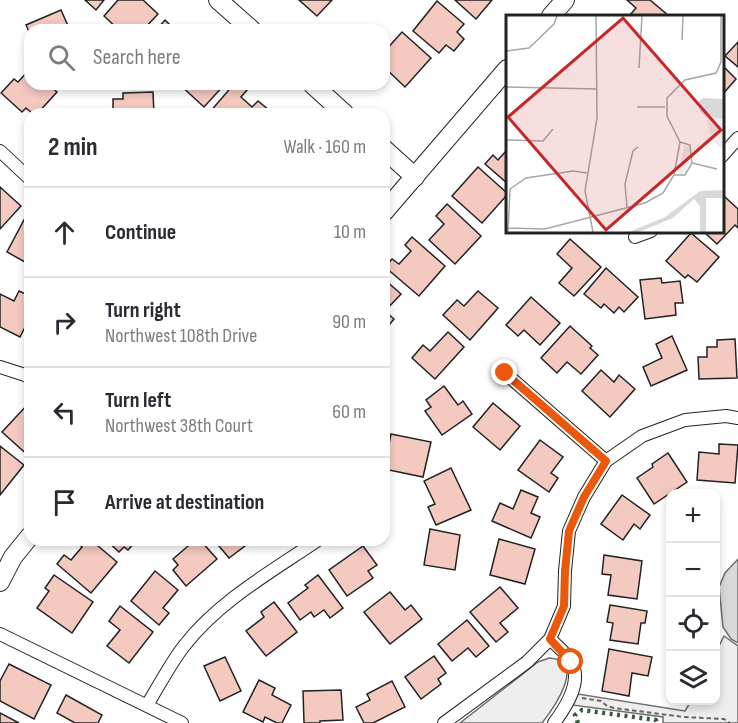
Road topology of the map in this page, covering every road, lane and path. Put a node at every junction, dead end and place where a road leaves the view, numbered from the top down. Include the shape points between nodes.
1 (218, 0) edge
2 (565, 0) edge
3 (552, 15) edge
4 (245, 24) edge
5 (506, 70) edge
6 (319, 90) edge
7 (338, 108) edge
8 (738, 138) edge
9 (0, 151) edge
10 (390, 154) edge
11 (723, 155) edge
12 (24, 173) edge
13 (415, 177) junction
14 (390, 205) edge
15 (648, 232) edge
16 (636, 237) dead end
17 (0, 367) edge
18 (505, 373) dead end
19 (24, 375) edge
20 (738, 418) edge
21 (606, 461) junction
22 (24, 544) edge
23 (309, 546) edge
24 (0, 582) edge
25 (0, 634) edge
26 (550, 639) junction
27 (571, 696) junction
28 (147, 705) junction
29 (182, 723) edge
30 (444, 723) edge
31 (554, 723) edge
32 (730, 723) edge

1 - 4 street
2 - 3 street
5 - 13 street
6 - 7 street
8 - 11 street
9 - 12 street
10 - 13 street
13 - 14 street
15 - 16 street
17 - 19 street
18 - 21 street
20 - 21 street via 685,420 642,436
21 - 26 street via 569,531 564,606
22 - 24 street
23 - 28 street via 214,614 184,646
25 - 28 street
26 - 27 street via 575,671
26 - 30 street via 527,662
27 - 31 street
27 - 32 path via 601,701 614,708 724,719
28 - 29 street

